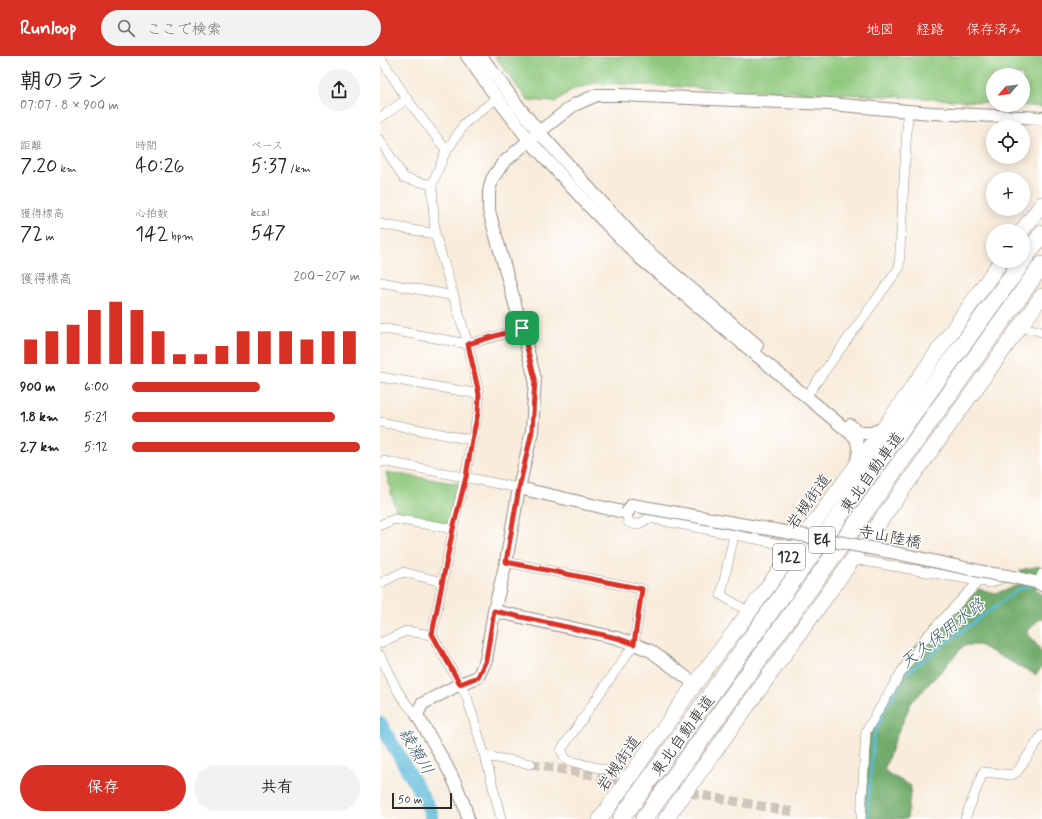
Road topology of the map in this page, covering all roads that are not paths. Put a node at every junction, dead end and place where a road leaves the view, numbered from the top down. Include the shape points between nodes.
1 (467, 56) edge
2 (481, 56) edge
3 (380, 57) edge
4 (497, 98) junction
5 (407, 99) junction
6 (908, 111) junction
7 (380, 118) edge
8 (1042, 118) edge
9 (540, 132) junction
10 (380, 140) edge
11 (529, 140) junction
12 (447, 151) junction
13 (432, 184) junction
14 (1042, 204) edge
15 (380, 224) edge
16 (1027, 224) edge
17 (435, 234) junction
18 (1042, 234) edge
19 (1030, 251) edge
20 (1042, 265) edge
21 (996, 268) edge
22 (1018, 268) edge
23 (380, 282) edge
24 (454, 296) junction
25 (1042, 296) edge
26 (1020, 326) junction
27 (380, 328) edge
28 (522, 328) junction
29 (1042, 332) edge
30 (468, 344) junction
31 (380, 377) edge
32 (810, 391) junction
33 (479, 394) junction
34 (380, 422) edge
35 (884, 428) junction
36 (472, 440) junction
37 (380, 463) edge
38 (856, 466) junction
39 (466, 477) junction
40 (519, 488) junction
41 (627, 513) junction
42 (380, 525) edge
43 (453, 529) junction
44 (734, 535) junction
45 (796, 547) junction
46 (852, 559) junction
47 (506, 562) junction
48 (1008, 576) junction
49 (1041, 580) edge
50 (979, 581) junction
51 (442, 582) junction
52 (380, 583) edge
53 (494, 611) junction
54 (749, 612) junction
55 (432, 634) junction
56 (380, 643) edge
57 (634, 644) junction
58 (380, 655) edge
59 (460, 684) junction
60 (695, 684) junction
61 (417, 715) junction
62 (1042, 735) edge
63 (484, 756) junction
64 (531, 764) tunnel mouth
65 (631, 776) junction
66 (468, 819) edge
67 (501, 819) edge
68 (600, 819) edge
69 (621, 819) edge
70 (644, 819) edge
71 (666, 819) edge
72 (862, 819) edge
73 (965, 819) edge

1 - 4 street
2 - 9 street
3 - 5 street
4 - 11 street
4 - 12 street via 465,123
5 - 7 street
5 - 12 street
6 - 8 street
6 - 9 street via 830,104 597,95 574,105
6 - 32 street via 899,268
9 - 11 street
9 - 32 street via 646,250
10 - 13 street via 404,178
11 - 28 street via 503,163 492,179 488,210
11 - 38 street via 640,258 856,438 859,451
12 - 13 street
13 - 17 street
14 - 16 highway
15 - 17 street
17 - 24 street
18 - 19 highway, 東北自動車道 / E4
20 - 70 highway, 東北自動車道 / E4
21 - 35 highway, 岩槻街道 / 122
22 - 69 highway, 東北自動車道 / E4
23 - 24 street
24 - 30 street
25 - 26 highway
26 - 29 street
26 - 46 highway
27 - 30 street
28 - 30 street
28 - 40 street via 535,379 532,431
30 - 33 street
31 - 33 street
32 - 35 street via 860,433 871,433
33 - 36 street
34 - 36 street
35 - 38 highway, 岩槻街道 / 122
36 - 39 street
37 - 39 street via 383,461
38 - 45 highway, 岩槻街道 / 122
39 - 40 street
39 - 43 street
40 - 41 street
40 - 47 street
41 - 44 street via 628,522 635,525 649,518
41 - 48 street, 寺山陸橋, bridge via 632,505
42 - 43 street via 394,519
43 - 51 street
44 - 45 street
44 - 54 street via 722,594
45 - 54 highway, 岩槻街道 / 122
46 - 50 street
46 - 71 highway
47 - 53 street
47 - 57 street via 642,589
48 - 49 street
48 - 50 street via 991,583
50 - 72 street via 926,637 866,731
51 - 52 street via 403,572
51 - 55 street
53 - 57 street
53 - 59 street via 486,660 478,677
54 - 60 highway, 岩槻街道 / 122
55 - 56 street via 406,631
55 - 59 street
57 - 60 street via 650,651
57 - 65 street via 561,750 566,760
58 - 61 street via 390,679
59 - 61 street via 422,704
59 - 63 street via 467,697
60 - 65 highway, 岩槻街道 / 122
61 - 66 street via 453,780
62 - 73 street via 1017,772 1012,775 984,772
63 - 64 street
63 - 67 street
65 - 68 highway, 岩槻街道 / 122

